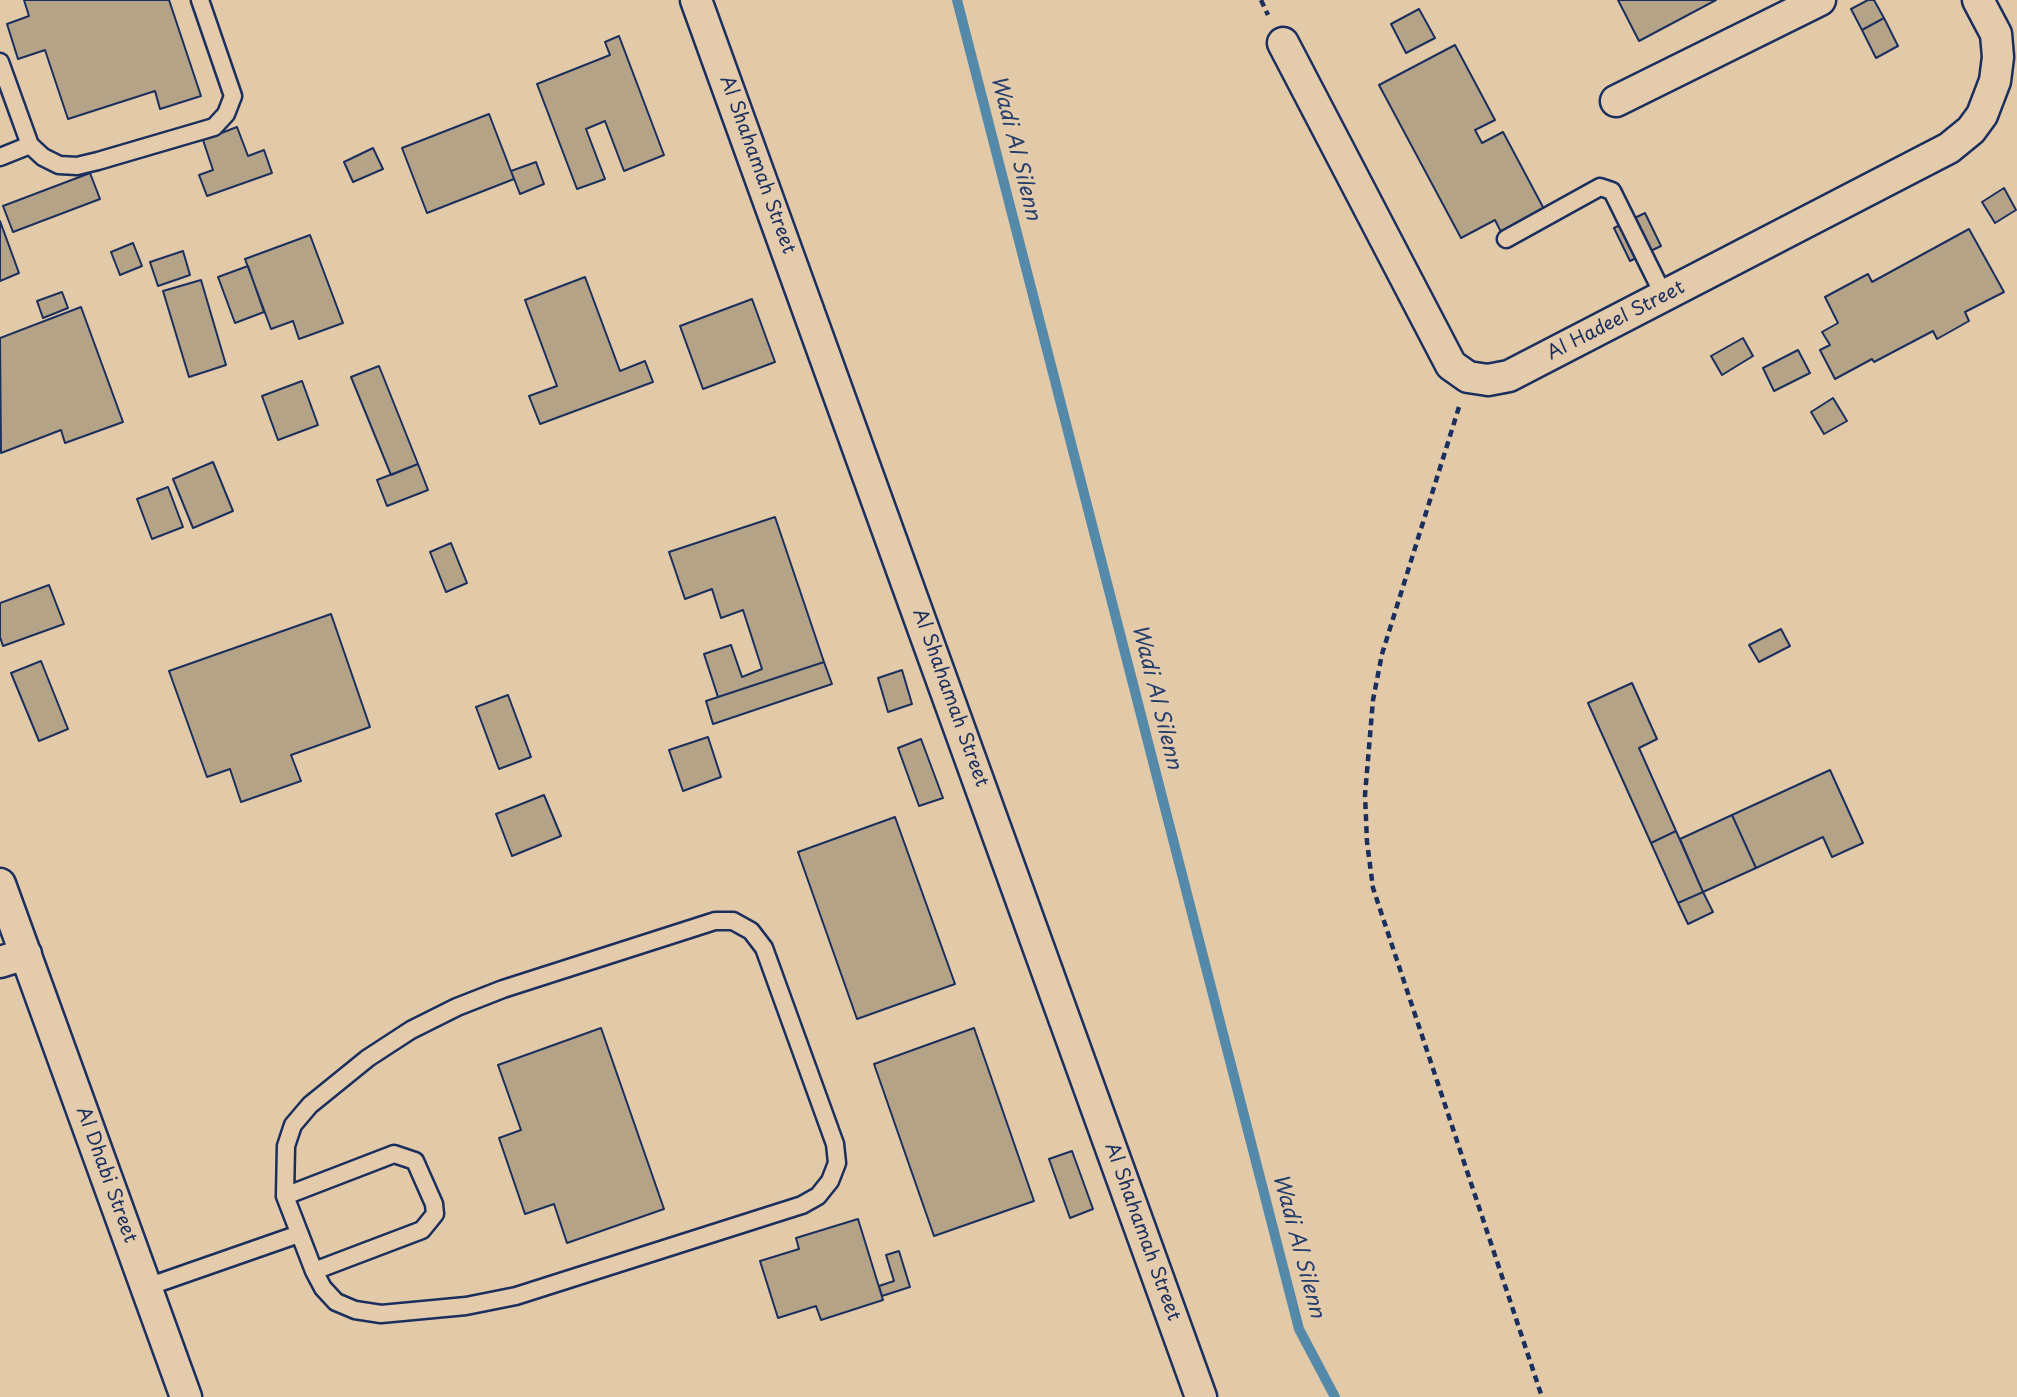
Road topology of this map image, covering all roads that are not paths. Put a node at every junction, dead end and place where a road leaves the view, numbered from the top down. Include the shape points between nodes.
1 (200, 0) edge
2 (696, 0) edge
3 (1820, 0) edge
4 (1981, 5) edge
5 (2017, 16) edge
6 (1283, 43) dead end
7 (0, 62) edge
8 (1616, 101) dead end
9 (30, 145) junction
10 (0, 157) edge
11 (1506, 239) dead end
12 (1664, 296) junction
13 (0, 884) edge
14 (13, 958) edge
15 (285, 1196) junction
16 (299, 1234) junction
17 (314, 1271) junction
18 (147, 1287) junction
19 (186, 1397) edge
20 (1201, 1397) edge

1 - 9 lane via 233,96 214,127 77,166 43,158
2 - 20 street, Al Shahamah Street
3 - 8 street
4 - 5 street
4 - 12 street, Al Hadeel Street via 1996,34 1998,57 1990,99 1971,131 1949,148
6 - 12 street, Al Hadeel Street via 1451,365 1468,377 1509,376
7 - 9 lane
9 - 10 lane
11 - 12 lane via 1600,187 1612,191
13 - 14 street, Al Dhabi Street
14 - 18 street, Al Dhabi Street
15 - 16 lane
15 - 17 lane via 394,1154 415,1161 434,1203 435,1214 422,1230
15 - 17 lane via 286,1146 293,1125 340,1078 411,1030 503,989 715,922 742,926 764,948 835,1144 837,1163 831,1181 818,1196 563,1282 466,1306 382,1314 355,1310 336,1302
16 - 17 lane
16 - 18 lane
18 - 19 street, Al Dhabi Street

